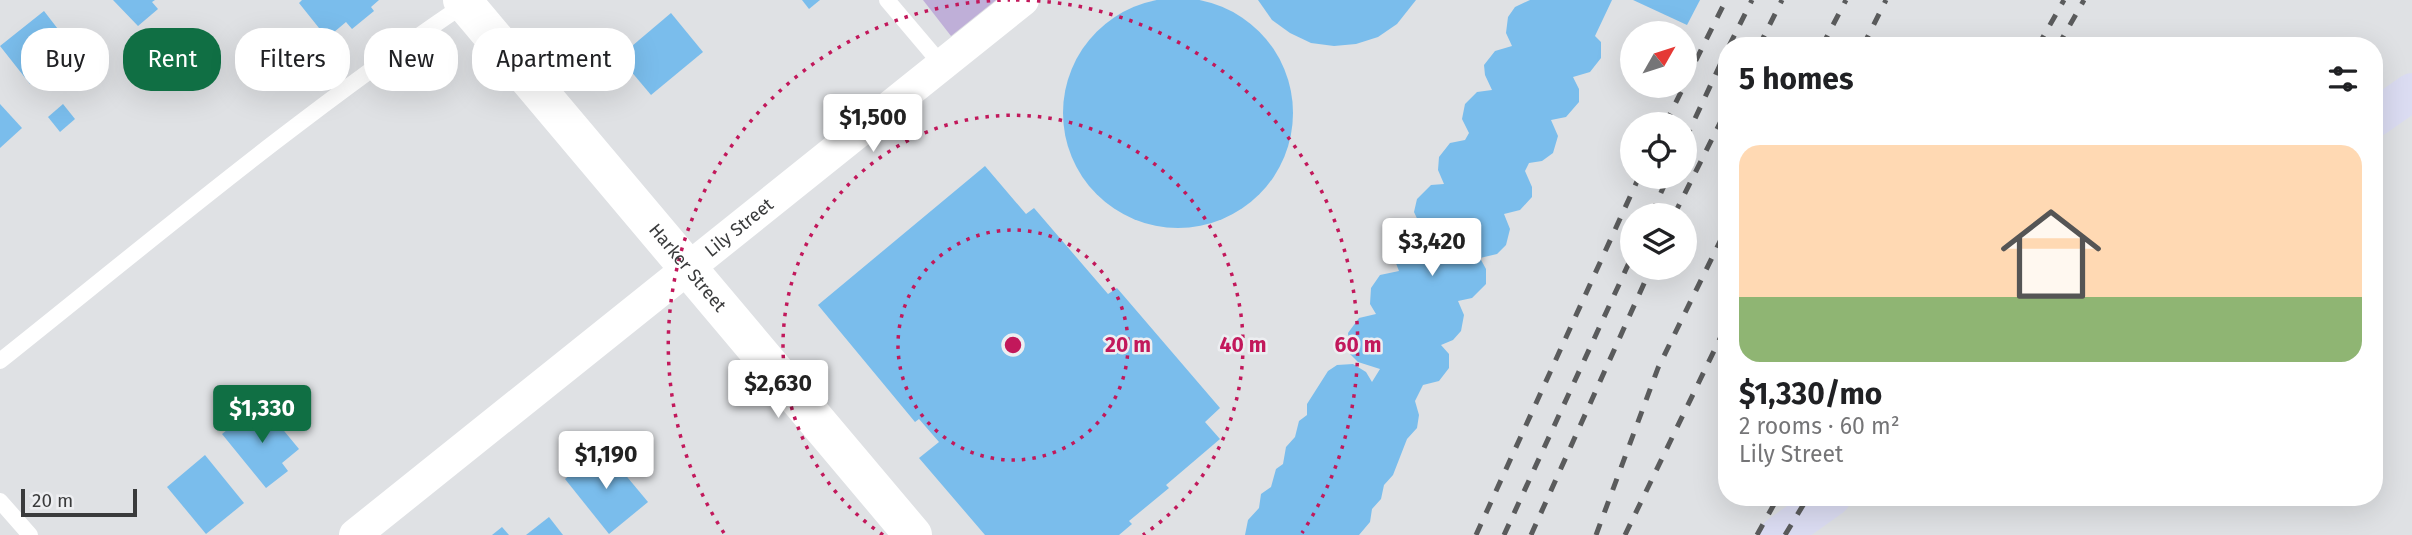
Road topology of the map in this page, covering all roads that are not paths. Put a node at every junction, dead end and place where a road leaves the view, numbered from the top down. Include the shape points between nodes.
1 (887, 0) edge
2 (1023, 0) edge
3 (464, 2) edge
4 (942, 65) junction
5 (2412, 92) edge
6 (2383, 112) edge
7 (689, 267) junction
8 (0, 361) edge
9 (0, 501) edge
10 (1819, 506) edge
11 (30, 535) edge
12 (355, 535) edge
13 (913, 535) edge
14 (1779, 535) edge

1 - 4 lane
2 - 4 street, Lily Street
3 - 7 street, Harker Street
3 - 8 lane via 276,140
4 - 7 street, Lily Street
5 - 6 highway
7 - 12 street, Lily Street
7 - 13 street, Harker Street
9 - 11 lane
10 - 14 highway

